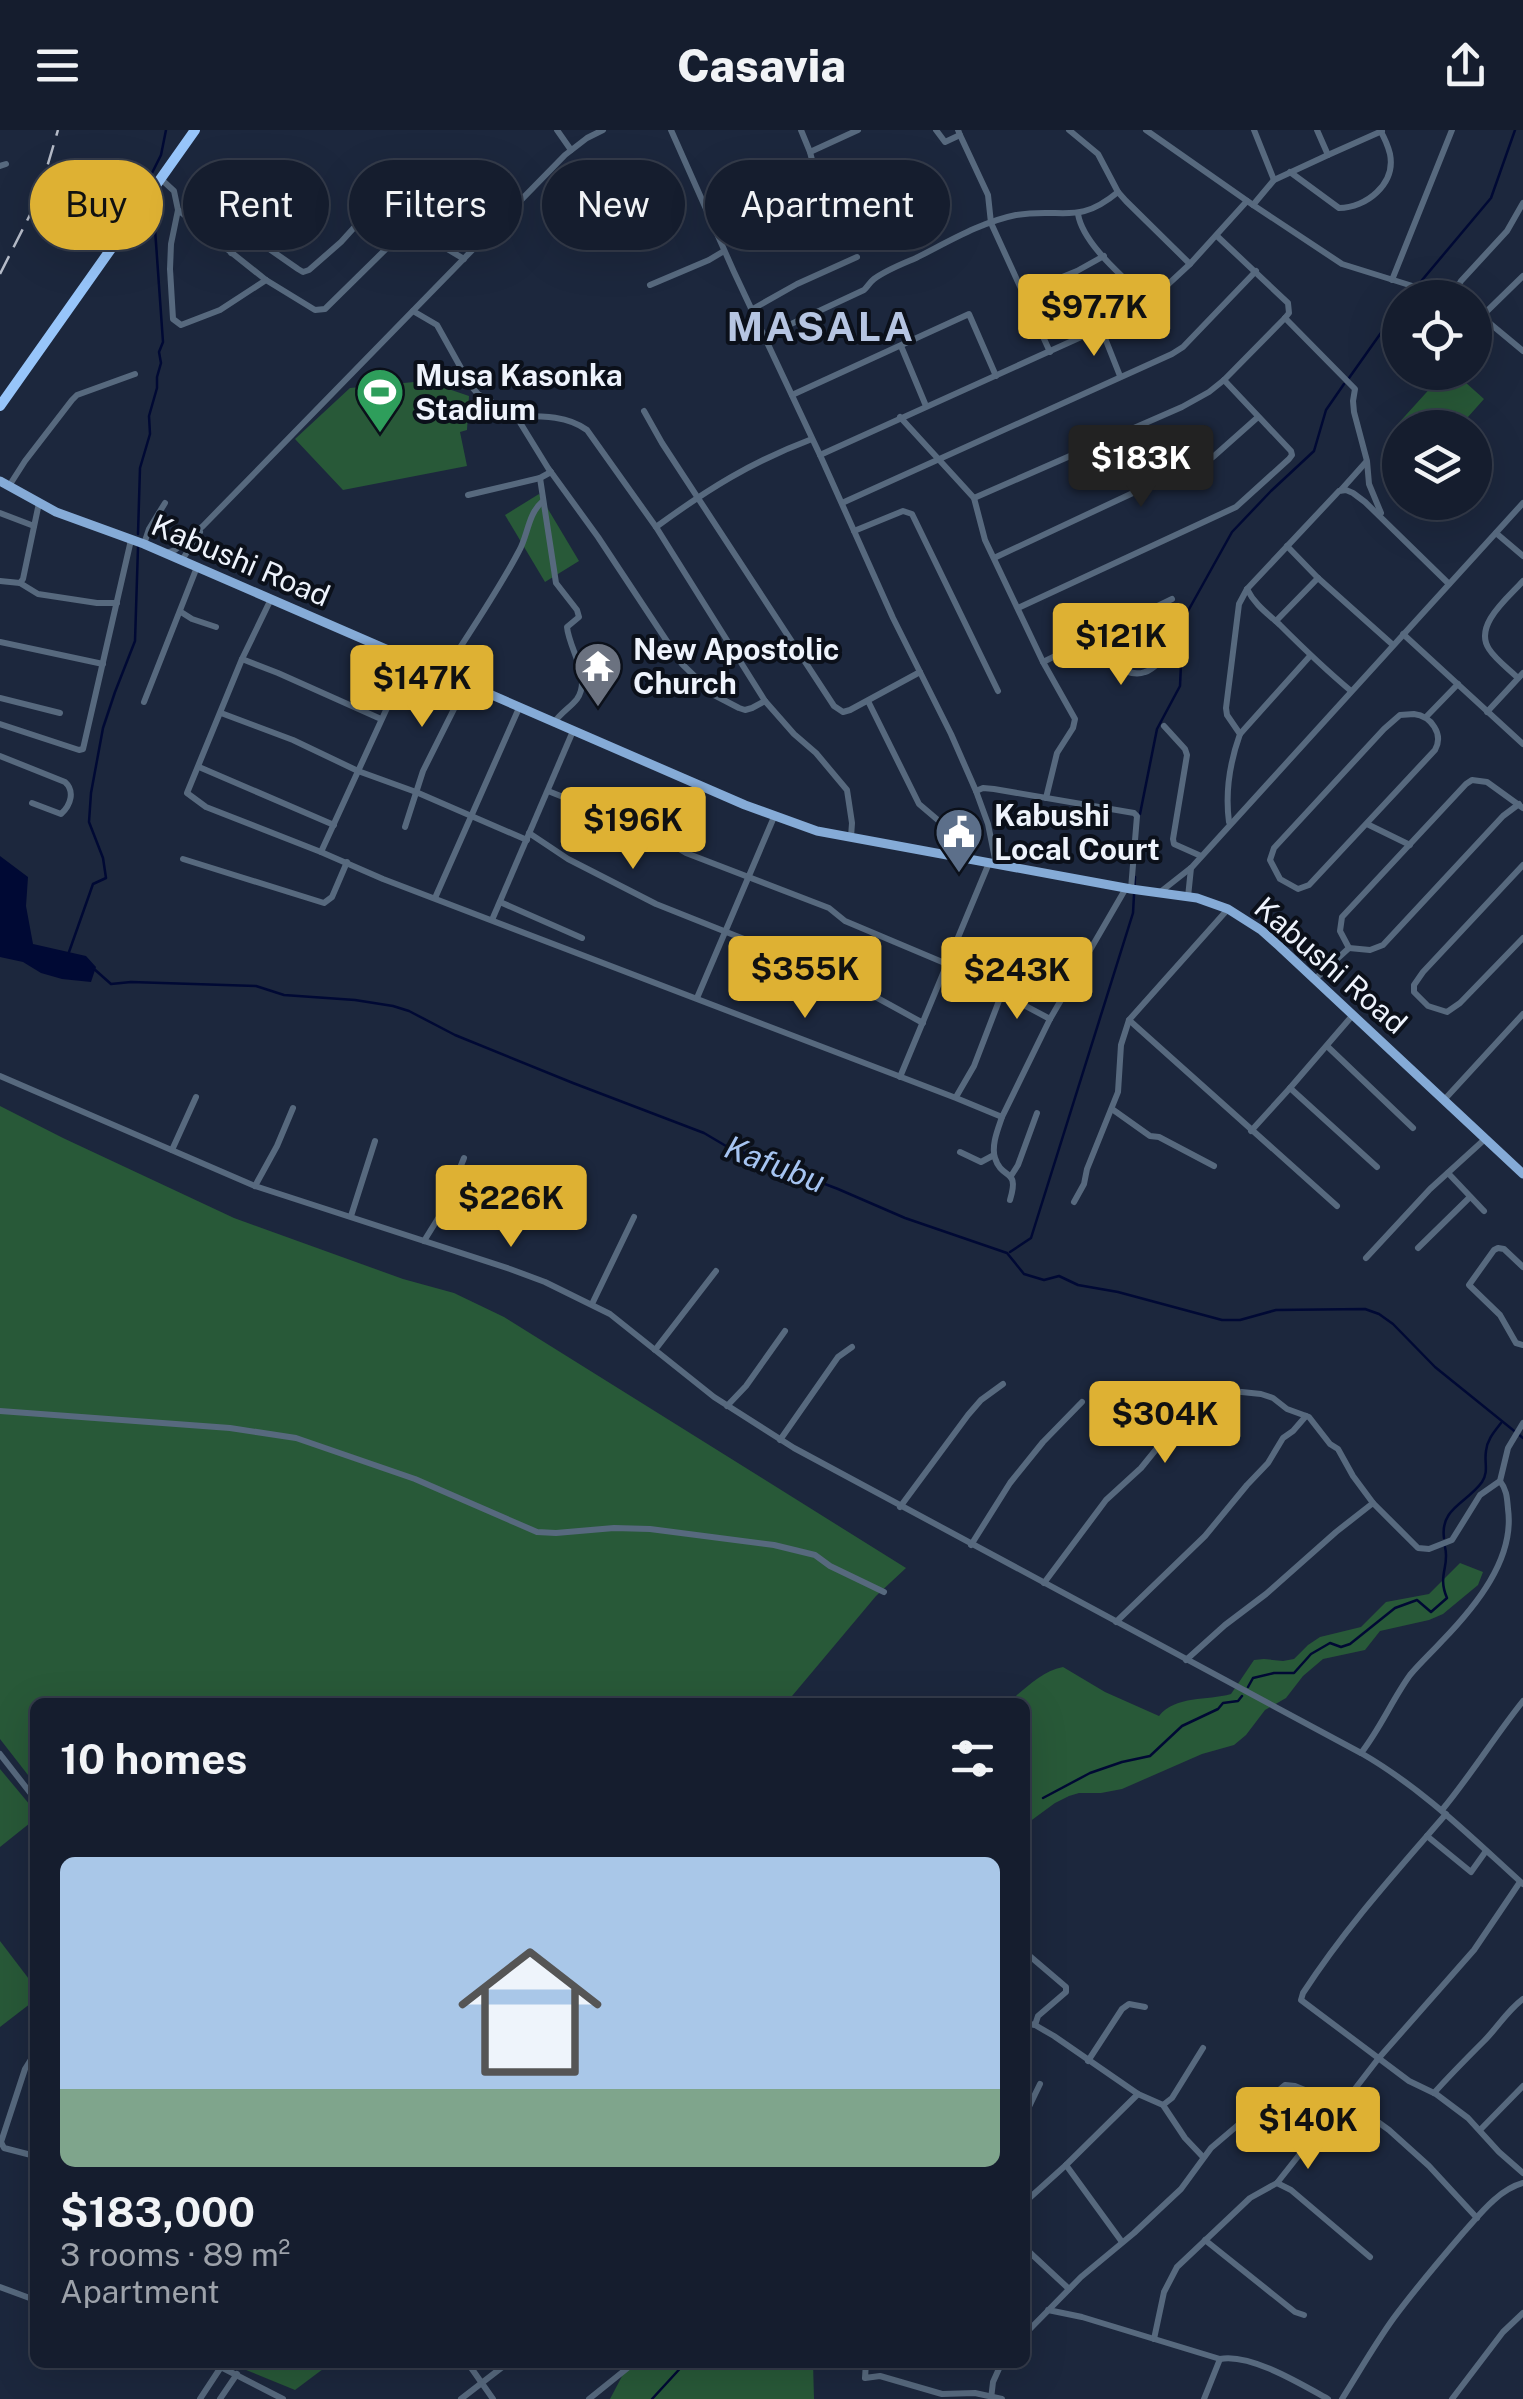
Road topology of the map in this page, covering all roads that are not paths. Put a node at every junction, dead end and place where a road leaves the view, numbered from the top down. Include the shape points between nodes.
1 (196, 130) edge
2 (557, 130) edge
3 (603, 130) edge
4 (671, 130) edge
5 (801, 130) edge
6 (858, 130) edge
7 (936, 130) edge
8 (1069, 130) edge
9 (1146, 130) edge
10 (1254, 130) edge
11 (1317, 130) edge
12 (1452, 130) edge
13 (1382, 131) edge
14 (959, 133) edge
15 (571, 150) junction
16 (810, 152) junction
17 (1328, 155) junction
18 (812, 160) edge
19 (1290, 172) junction
20 (163, 178) edge
21 (163, 180) edge
22 (1274, 180) junction
23 (1118, 192) junction
24 (1250, 203) junction
25 (1523, 203) edge
26 (178, 210) junction
27 (1078, 214) junction
28 (991, 223) junction
29 (349, 233) edge
30 (1216, 236) junction
31 (109, 250) edge
32 (384, 250) edge
33 (448, 250) edge
34 (724, 251) junction
35 (231, 253) junction
36 (1104, 256) junction
37 (857, 257) dead end
38 (464, 259) junction
39 (1190, 264) junction
40 (1256, 271) junction
41 (1523, 276) edge
42 (266, 280) junction
43 (1392, 280) joint
44 (1462, 280) edge
45 (650, 285) dead end
46 (1024, 293) junction
47 (1149, 302) junction
48 (1492, 302) edge
49 (751, 310) junction
50 (413, 311) junction
51 (1284, 318) junction
52 (1492, 326) edge
53 (1101, 328) junction
54 (763, 337) junction
55 (901, 346) junction
56 (1050, 352) junction
57 (1523, 352) edge
58 (135, 374) dead end
59 (996, 376) junction
60 (1120, 376) junction
61 (1224, 380) junction
62 (792, 395) junction
63 (0, 406) edge
64 (926, 406) junction
65 (644, 411) dead end
66 (516, 416) junction
67 (900, 417) junction
68 (1258, 417) junction
69 (812, 439) junction
70 (820, 455) junction
71 (940, 459) junction
72 (1367, 462) junction
73 (552, 472) junction
74 (540, 478) junction
75 (5, 484) edge
76 (1340, 491) junction
77 (468, 495) dead end
78 (698, 496) junction
79 (974, 498) junction
80 (542, 502) junction
81 (39, 503) junction
82 (165, 503) dead end
83 (842, 503) junction
84 (1523, 504) edge
85 (0, 513) edge
86 (1382, 516) edge
87 (1382, 518) edge
88 (1384, 520) edge
89 (34, 526) junction
90 (203, 526) junction
91 (656, 527) junction
92 (854, 531) junction
93 (1496, 532) junction
94 (132, 540) junction
95 (144, 544) junction
96 (1287, 546) junction
97 (165, 553) junction
98 (1523, 556) edge
99 (994, 558) junction
100 (182, 560) junction
101 (196, 567) junction
102 (1318, 578) junction
103 (0, 580) edge
104 (1523, 581) edge
105 (20, 583) junction
106 (1449, 584) junction
107 (1247, 589) junction
108 (271, 599) junction
109 (1172, 600) dead end
110 (117, 603) junction
111 (1018, 608) junction
112 (181, 612) junction
113 (1276, 621) junction
114 (216, 627) dead end
115 (1403, 634) junction
116 (1088, 640) junction
117 (0, 642) edge
118 (1393, 645) junction
119 (1166, 656) dead end
120 (1310, 656) junction
121 (242, 660) junction
122 (409, 660) junction
123 (1043, 662) junction
124 (103, 664) junction
125 (920, 672) junction
126 (442, 675) junction
127 (1521, 676) edge
128 (1458, 684) junction
129 (466, 685) junction
130 (1351, 690) junction
131 (998, 692) dead end
132 (0, 698) edge
133 (765, 701) junction
134 (868, 701) junction
135 (144, 702) dead end
136 (519, 708) junction
137 (1487, 712) junction
138 (60, 713) dead end
139 (221, 713) junction
140 (1426, 717) junction
141 (381, 719) junction
142 (554, 722) junction
143 (0, 724) edge
144 (1164, 726) dead end
145 (574, 731) junction
146 (1240, 734) junction
147 (1523, 744) edge
148 (0, 756) edge
149 (199, 767) junction
150 (358, 771) junction
151 (548, 791) junction
152 (976, 791) junction
153 (416, 792) junction
154 (1046, 798) junction
155 (32, 802) dead end
156 (1521, 806) edge
157 (471, 816) junction
158 (774, 817) junction
159 (939, 821) dead end
160 (1230, 823) junction
161 (1367, 824) junction
162 (334, 825) junction
163 (405, 827) dead end
164 (528, 836) junction
165 (851, 837) junction
166 (1410, 845) junction
167 (322, 852) junction
168 (1200, 856) junction
169 (183, 859) dead end
170 (347, 862) junction
171 (993, 864) junction
172 (1523, 866) edge
173 (1192, 867) junction
174 (748, 876) junction
175 (1133, 889) junction
176 (1159, 893) junction
177 (1188, 897) junction
178 (435, 898) junction
179 (500, 902) junction
180 (1228, 909) junction
181 (492, 920) junction
182 (725, 932) junction
183 (582, 938) dead end
184 (1523, 938) edge
185 (1349, 948) junction
186 (948, 964) junction
187 (1314, 980) junction
188 (1002, 993) junction
189 (697, 998) junction
190 (1523, 1014) edge
191 (1352, 1016) junction
192 (1050, 1019) junction
193 (1129, 1020) junction
194 (923, 1023) junction
195 (1327, 1046) junction
196 (0, 1076) edge
197 (900, 1077) junction
198 (1290, 1088) junction
199 (196, 1097) dead end
200 (956, 1098) junction
201 (1444, 1100) junction
202 (293, 1108) dead end
203 (1112, 1109) junction
204 (1037, 1113) dead end
205 (1002, 1117) junction
206 (1414, 1128) dead end
207 (1251, 1131) junction
208 (1486, 1139) junction
209 (375, 1141) dead end
210 (172, 1150) junction
211 (960, 1152) dead end
212 (994, 1156) junction
213 (464, 1158) dead end
214 (1214, 1166) dead end
215 (1377, 1167) dead end
216 (1448, 1172) junction
217 (1523, 1174) edge
218 (1011, 1176) junction
219 (255, 1186) junction
220 (1470, 1197) junction
221 (1010, 1200) dead end
222 (1074, 1202) dead end
223 (1336, 1206) dead end
224 (1484, 1211) dead end
225 (351, 1216) junction
226 (634, 1218) dead end
227 (424, 1241) junction
228 (1418, 1248) dead end
229 (1366, 1258) dead end
230 (1523, 1267) edge
231 (716, 1270) dead end
232 (592, 1304) junction
233 (785, 1331) dead end
234 (1523, 1345) edge
235 (852, 1348) dead end
236 (655, 1350) junction
237 (1003, 1384) dead end
238 (1082, 1402) dead end
239 (727, 1406) junction
240 (0, 1411) edge
241 (1306, 1416) junction
242 (1523, 1423) edge
243 (780, 1440) junction
244 (1500, 1481) junction
245 (1373, 1503) junction
246 (900, 1507) junction
247 (971, 1545) junction
248 (1044, 1583) junction
249 (884, 1592) dead end
250 (1116, 1622) junction
251 (1186, 1660) junction
252 (1523, 1701) edge
253 (0, 1754) edge
254 (1361, 1754) junction
255 (30, 1793) edge
256 (1444, 1812) junction
257 (1427, 1836) junction
258 (1486, 1851) junction
259 (1522, 1883) edge
260 (1030, 1956) edge
261 (1523, 1999) edge
262 (1146, 2008) dead end
263 (1030, 2023) edge
264 (1036, 2025) junction
265 (1203, 2048) dead end
266 (1378, 2059) junction
267 (30, 2061) edge
268 (1088, 2061) junction
269 (1040, 2084) dead end
270 (1523, 2086) edge
271 (1434, 2093) junction
272 (1138, 2094) junction
273 (1344, 2102) junction
274 (1030, 2104) edge
275 (1164, 2105) junction
276 (1480, 2130) junction
277 (30, 2155) edge
278 (1203, 2157) junction
279 (1066, 2165) junction
280 (1523, 2173) edge
281 (1277, 2182) junction
282 (1523, 2183) edge
283 (1030, 2197) edge
284 (1477, 2218) junction
285 (1206, 2240) junction
286 (1122, 2242) junction
287 (1030, 2253) edge
288 (1370, 2256) dead end
289 (0, 2287) edge
290 (1068, 2289) junction
291 (30, 2298) edge
292 (1048, 2310) junction
293 (1523, 2313) edge
294 (1304, 2314) dead end
295 (1030, 2329) edge
296 (1154, 2340) junction
297 (1220, 2359) junction
298 (219, 2368) edge
299 (222, 2368) edge
300 (472, 2368) edge
301 (501, 2368) edge
302 (628, 2368) edge
303 (866, 2368) edge
304 (999, 2368) edge
305 (236, 2374) junction
306 (482, 2382) junction
307 (278, 2398) edge
308 (990, 2398) edge
309 (200, 2399) edge
310 (220, 2399) edge
311 (461, 2399) edge
312 (493, 2399) edge
313 (589, 2399) edge
314 (1002, 2399) edge
315 (1204, 2399) edge
316 (1328, 2399) edge
317 (1342, 2399) edge
318 (1452, 2399) edge

1 - 20 highway
2 - 15 street
3 - 15 street
4 - 34 street
5 - 16 street
6 - 16 street
7 - 14 street via 945,142
8 - 23 street via 1098,154
9 - 24 street
10 - 22 street
11 - 17 street
12 - 43 street
13 - 17 street
13 - 19 street via 1391,162 1380,190 1360,203 1338,208
14 - 28 street via 988,196
15 - 38 street
16 - 18 street
17 - 19 street
19 - 22 street
21 - 26 street
22 - 24 street
23 - 27 street
23 - 39 street
24 - 30 street
24 - 43 street via 1342,264
25 - 44 street
26 - 35 street
26 - 42 street via 170,269 176,323 220,310
27 - 28 street via 1030,213
27 - 36 street
28 - 46 street
28 - 54 street
29 - 35 street via 303,272 252,237
30 - 39 street
30 - 40 street
31 - 63 highway
32 - 42 street via 320,311
33 - 38 street
34 - 45 street
34 - 49 street
35 - 42 street
36 - 46 street
36 - 47 street
37 - 49 street
38 - 50 street
39 - 47 street
40 - 51 street via 1288,303
40 - 60 street via 1183,347
41 - 48 street
46 - 56 street
47 - 53 street
49 - 54 street
50 - 66 street via 437,326 478,394
50 - 90 street
51 - 61 street
51 - 72 street via 1356,389 1354,412
52 - 57 street
53 - 56 street
53 - 60 street
54 - 62 street
55 - 59 street via 969,314
55 - 62 street
55 - 64 street
56 - 59 street
58 - 75 street via 72,400
59 - 64 street
60 - 71 street
61 - 68 street
61 - 79 street via 1182,407
62 - 69 street
64 - 67 street
65 - 78 street
66 - 73 street
66 - 91 street via 580,424
67 - 70 street
67 - 71 street
68 - 99 street via 1196,468
68 - 111 street via 1292,455 1236,507
69 - 70 street
69 - 78 street
70 - 83 street
71 - 79 street
71 - 83 street
72 - 76 street
72 - 86 street
73 - 74 street
73 - 133 street via 682,664 739,708
74 - 77 street
74 - 80 street
75 - 81 main road, Kabushi Road
76 - 87 street via 1353,493
76 - 96 street
78 - 91 street
78 - 134 street via 834,706 843,712
79 - 99 street
80 - 126 street via 510,568
80 - 142 street via 556,583 580,617 567,627 582,682 579,696
81 - 89 street
81 - 94 main road, Kabushi Road
82 - 95 street
83 - 92 street
84 - 93 street
85 - 89 street
88 - 106 street
89 - 105 street
90 - 97 street
90 - 100 street
91 - 133 street
92 - 125 street
92 - 131 street via 903,511 912,514
93 - 98 street
93 - 106 street
94 - 95 main road, Kabushi Road
94 - 110 street
95 - 97 main road, Kabushi Road
96 - 102 street
96 - 107 street
97 - 100 main road, Kabushi Road
99 - 111 street
100 - 101 main road, Kabushi Road
101 - 108 main road, Kabushi Road
101 - 112 street
102 - 113 street
102 - 118 street
103 - 105 street
104 - 127 street via 1484,632 1491,651
105 - 110 street via 38,594
106 - 115 street
107 - 113 street
107 - 146 street via 1239,604 1226,708
108 - 121 street
108 - 122 main road, Kabushi Road
109 - 116 street
110 - 124 street
111 - 123 street
112 - 114 street
112 - 135 street
113 - 120 street
115 - 118 street
115 - 128 street
116 - 119 street via 1100,657 1140,674
116 - 123 street
117 - 124 street
118 - 130 street
120 - 130 street
120 - 146 street
121 - 139 street
121 - 141 street
122 - 126 main road, Kabushi Road
122 - 141 street
123 - 154 street via 1075,719
124 - 143 street via 83,749
125 - 134 street
125 - 152 street
126 - 129 main road, Kabushi Road
127 - 137 street
128 - 137 street
128 - 140 street
129 - 136 main road, Kabushi Road
129 - 153 street
130 - 160 street
132 - 138 street
133 - 165 street via 847,790
134 - 159 street via 918,804
136 - 142 main road, Kabushi Road
136 - 157 street
137 - 147 street
139 - 149 street
139 - 150 street
140 - 161 street via 1438,745
140 - 161 street via 1400,715 1384,729 1274,848 1272,867 1280,879 1304,888
141 - 150 street
142 - 145 main road, Kabushi Road
144 - 168 street via 1188,755 1174,844
145 - 151 street
145 - 158 main road, Kabushi Road
146 - 160 street via 1228,789
148 - 155 street via 72,788 62,814
149 - 162 street
149 - 167 street via 186,794 193,800
150 - 153 street
150 - 162 street
151 - 164 street
151 - 174 street
152 - 154 street
152 - 171 street
153 - 157 street
153 - 163 street
154 - 175 street via 1134,812
156 - 166 street via 1487,782 1472,780
156 - 185 street via 1503,816 1384,945
157 - 164 street
157 - 178 street
158 - 165 main road, Kabushi Road
158 - 174 street
160 - 168 street
161 - 166 street
162 - 167 street
164 - 179 street
164 - 182 street via 656,904
165 - 171 main road, Kabushi Road
166 - 185 street via 1342,917 1340,931
167 - 170 street
168 - 173 street
169 - 170 street via 324,903
170 - 178 street
171 - 175 main road, Kabushi Road
171 - 186 street
172 - 184 street via 1423,972 1414,992 1447,1012
173 - 176 street
173 - 177 street
174 - 182 street
174 - 186 street
175 - 176 main road, Kabushi Road
175 - 192 street
176 - 177 main road, Kabushi Road
177 - 180 main road, Kabushi Road
178 - 181 street
179 - 181 street
179 - 183 street
180 - 187 main road, Kabushi Road
180 - 193 street
181 - 189 street
182 - 189 street
182 - 194 street via 821,967
185 - 187 street
186 - 188 street
186 - 194 street
187 - 191 main road, Kabushi Road
188 - 192 street
188 - 200 street
189 - 197 street
190 - 201 street
191 - 195 street
191 - 201 main road, Kabushi Road
192 - 205 street
193 - 203 street
193 - 207 street
194 - 197 street
195 - 198 street
195 - 206 street
196 - 210 street
197 - 200 street
198 - 207 street
198 - 215 street
199 - 210 street
200 - 205 street
201 - 208 main road, Kabushi Road
202 - 219 street
203 - 214 street via 1150,1136
203 - 222 street
204 - 218 street
205 - 212 street
207 - 223 street
208 - 216 street
208 - 217 main road, Kabushi Road
209 - 225 street
210 - 219 street
211 - 212 street via 981,1162
212 - 218 street
213 - 227 street
216 - 220 street
216 - 229 street
218 - 221 street
219 - 225 street
220 - 224 street
220 - 228 street
225 - 227 street
226 - 232 street
227 - 232 street
230 - 234 street via 1498,1248 1469,1285
231 - 236 street
232 - 236 street
233 - 239 street
235 - 243 street via 838,1357
236 - 239 street
237 - 246 street via 968,1414
238 - 247 street via 1010,1483
239 - 243 street
240 - 249 street via 278,1434 414,1479 536,1532 650,1529 774,1544 815,1555
241 - 245 street via 1338,1449
241 - 248 street via 1261,1394 1218,1384 1208,1388 1102,1505
241 - 250 street via 1197,1544
242 - 244 street
243 - 246 street
244 - 245 street via 1480,1495 1452,1540 1428,1548 1409,1542
244 - 254 street via 1511,1526 1496,1572 1408,1678
245 - 251 street
246 - 247 street
247 - 248 street
248 - 250 street
250 - 251 street
251 - 254 street
252 - 256 street
253 - 255 street
254 - 256 street
256 - 257 street
256 - 258 street
257 - 258 street via 1472,1872
257 - 266 street via 1351,1924 1301,1998
258 - 259 street
259 - 266 street via 1474,1950
260 - 264 street via 1066,1987
261 - 271 street
262 - 268 street via 1122,2009
263 - 264 street
264 - 268 street
265 - 275 street
266 - 271 street
266 - 273 street
267 - 277 street via 1,2142
268 - 272 street
269 - 274 street
270 - 276 street
271 - 276 street
272 - 275 street
272 - 279 street
273 - 278 street via 1285,2085
273 - 281 street
273 - 284 street via 1389,2130
275 - 278 street
276 - 280 street
278 - 286 street via 1181,2188
279 - 283 street
279 - 286 street
281 - 285 street
281 - 288 street
282 - 284 street
284 - 317 street via 1409,2297
285 - 294 street
285 - 296 street via 1172,2274
286 - 290 street
287 - 290 street
289 - 291 street
290 - 292 street
292 - 295 street
292 - 296 street
293 - 318 street
296 - 297 street
297 - 315 street
297 - 316 street via 1267,2369
298 - 309 street
299 - 305 street
300 - 306 street
301 - 306 street
302 - 313 street
303 - 308 street via 865,2378
304 - 308 street
305 - 307 street
305 - 310 street
306 - 311 street
306 - 312 street
308 - 314 street

